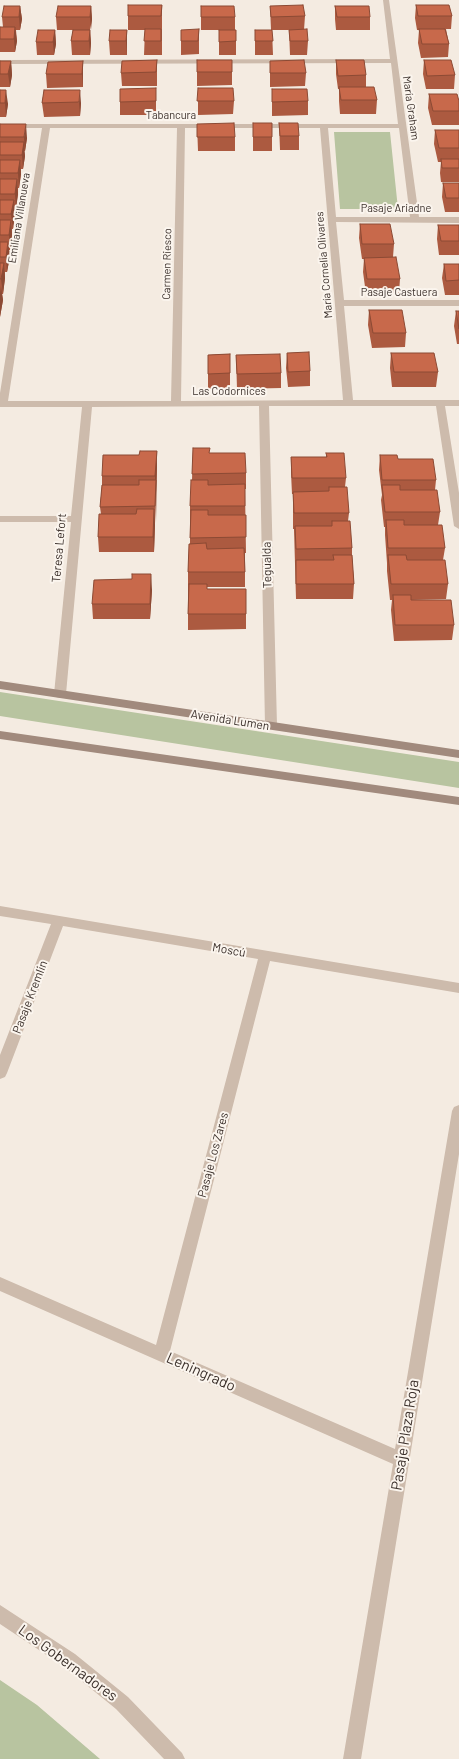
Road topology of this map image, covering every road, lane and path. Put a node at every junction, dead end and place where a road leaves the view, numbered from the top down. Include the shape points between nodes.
1 (386, 0) edge
2 (394, 61) junction
3 (0, 62) edge
4 (0, 126) edge
5 (46, 126) junction
6 (182, 126) junction
7 (324, 126) junction
8 (402, 126) junction
9 (332, 219) junction
10 (415, 220) junction
11 (459, 220) edge
12 (340, 303) junction
13 (459, 303) edge
14 (264, 403) junction
15 (348, 403) junction
16 (440, 403) junction
17 (459, 403) edge
18 (2, 404) edge
19 (87, 404) junction
20 (176, 404) junction
21 (0, 519) edge
22 (76, 519) junction
23 (459, 526) edge
24 (0, 685) edge
25 (60, 694) junction
26 (271, 726) junction
27 (0, 735) edge
28 (459, 754) edge
29 (459, 801) edge
30 (0, 911) edge
31 (59, 921) junction
32 (265, 956) junction
33 (459, 988) edge
34 (0, 1073) edge
35 (459, 1111) edge
36 (0, 1284) edge
37 (161, 1354) junction
38 (401, 1460) junction
39 (0, 1614) edge
40 (176, 1759) edge
41 (352, 1759) edge

1 - 2 street, María Graham
2 - 3 street
2 - 8 street, María Graham
4 - 5 street, Tabancura
5 - 6 street, Tabancura
5 - 18 street, Emiliana Villanueva
6 - 7 street, Tabancura
6 - 20 street, Carmen Riesco
7 - 8 street, Tabancura
7 - 9 street, María Cornelia Olivares
8 - 10 street, María Graham
9 - 10 street, Pasaje Ariadne
9 - 12 street, María Cornelia Olivares
10 - 11 street, Pasaje Ariadne
12 - 13 street, Pasaje Castuera
12 - 15 street, María Cornelia Olivares
14 - 15 street, Las Codornices
14 - 20 street, Las Codornices
14 - 26 street, Tegualda
15 - 16 street, Las Codornices
16 - 17 street, Las Codornices
16 - 23 street
18 - 19 street, Las Codornices
19 - 20 street, Las Codornices
19 - 22 street, Teresa Lefort
21 - 22 street
22 - 25 street, Teresa Lefort
24 - 25 street, Avenida Lumen
25 - 26 street, Avenida Lumen
26 - 28 street, Avenida Lumen
27 - 29 street
30 - 31 street, Moscú
31 - 32 street, Moscú
31 - 34 street, Pasaje Kremlin
32 - 33 street, Moscú
32 - 37 street, Pasaje Los Zares
35 - 38 street, Pasaje Plaza Roja
36 - 37 street, Leningrado
37 - 38 street, Leningrado
38 - 41 street, Pasaje Plaza Roja
39 - 40 street, Los Gobernadores via 70,1660 159,1739

